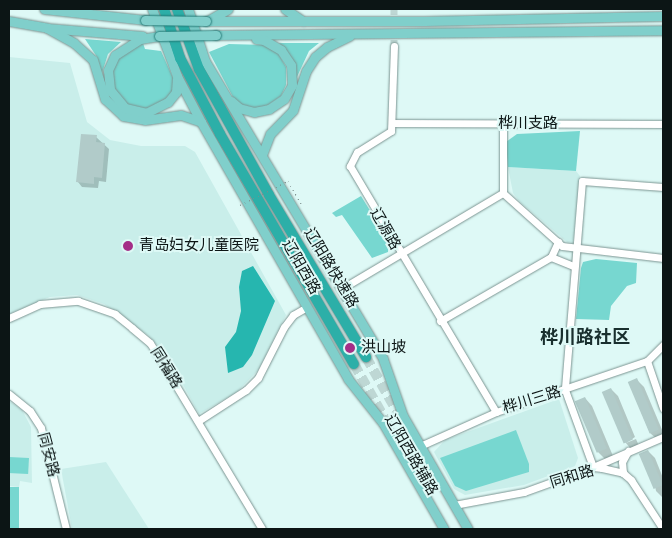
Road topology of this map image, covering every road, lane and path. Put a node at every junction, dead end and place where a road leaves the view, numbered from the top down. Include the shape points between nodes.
1 (44, 9) edge
2 (152, 9) edge
3 (164, 9) edge
4 (177, 9) edge
5 (188, 9) edge
6 (228, 9) edge
7 (286, 9) edge
8 (663, 16) edge
9 (9, 21) edge
10 (206, 21) junction
11 (304, 21) junction
12 (46, 28) junction
13 (663, 30) edge
14 (354, 34) junction
15 (216, 35) junction
16 (159, 36) junction
17 (394, 46) tunnel mouth
18 (177, 76) junction
19 (227, 98) junction
20 (201, 122) junction
21 (393, 123) junction
22 (503, 124) junction
23 (663, 124) edge
24 (262, 155) junction
25 (663, 187) edge
26 (503, 193) junction
27 (240, 205) dead end
28 (302, 205) dead end
29 (558, 242) junction
30 (574, 249) junction
31 (399, 253) junction
32 (551, 257) junction
33 (663, 258) edge
34 (573, 266) junction
35 (342, 289) junction
36 (307, 307) junction
37 (9, 318) edge
38 (440, 321) junction
39 (663, 345) edge
40 (366, 357) tunnel mouth
41 (647, 361) junction
42 (354, 364) tunnel mouth
43 (564, 390) junction
44 (9, 394) edge
45 (361, 395) junction
46 (663, 408) edge
47 (496, 412) junction
48 (198, 420) junction
49 (663, 437) edge
50 (420, 446) junction
51 (629, 450) junction
52 (593, 467) junction
53 (623, 473) junction
54 (454, 505) junction
55 (66, 529) edge
56 (262, 529) edge
57 (438, 529) edge
58 (444, 529) edge
59 (468, 529) edge
60 (663, 529) edge

1 - 10 main road, bridge via 146,20
2 - 18 main road, 辽阳西路
3 - 42 highway, 辽阳路快速路 via 180,58
4 - 40 highway, 辽阳路快速路 via 199,69 269,195
5 - 19 main road, 辽阳西路 via 205,60
6 - 10 main road
7 - 11 main road
8 - 11 main road
9 - 12 main road
10 - 11 main road
12 - 16 main road
12 - 20 main road via 74,43 93,60 105,99 123,116 145,120 182,114
13 - 14 main road
14 - 15 main road
14 - 24 main road via 327,47 315,57 306,71 293,110 270,134
15 - 16 main road, bridge
15 - 19 main road via 264,40 281,50 291,65 292,85 284,99 269,109 254,112 239,108
16 - 18 main road via 140,39 115,55 108,70 110,90 125,108 146,113 168,102 176,92
17 - 21 street
18 - 20 main road, 辽阳西路
19 - 24 main road, 辽阳西路
20 - 36 main road, 辽阳西路
21 - 22 street, 桦川支路
21 - 31 street, 辽源路 via 391,131 357,152 350,166
22 - 23 street, 桦川支路
22 - 26 street
24 - 35 main road, 辽阳西路
25 - 30 street via 585,180
26 - 29 street
26 - 31 street
27 - 28 path, bridge via 288,181
29 - 30 street
29 - 32 street
30 - 33 street
30 - 34 street
31 - 35 street
31 - 38 street, 辽源路
32 - 34 street
32 - 38 street
34 - 43 street
35 - 50 main road, 辽阳西路 via 383,359 403,416
36 - 45 main road, 辽阳西路
36 - 48 street via 293,315 284,327 258,378 246,390
37 - 48 street, 同福路 via 58,300 78,301 115,314 150,343
38 - 47 street, 辽源路
39 - 41 street
41 - 43 street, 桦川三路
41 - 46 street
43 - 47 street, 桦川三路
43 - 52 street
44 - 55 street, 同安路 via 30,411 41,428
45 - 57 main road, 辽阳西路辅路
45 - 58 main road, 辽阳西路 via 383,423
47 - 50 street, 桦川三路
48 - 56 street, 同福路
49 - 51 street
50 - 54 main road, 辽阳西路
51 - 52 street
51 - 53 street via 622,462
52 - 53 street, 同和路
52 - 54 street, 同和路 via 534,489
53 - 60 street
54 - 59 main road, 辽阳西路

